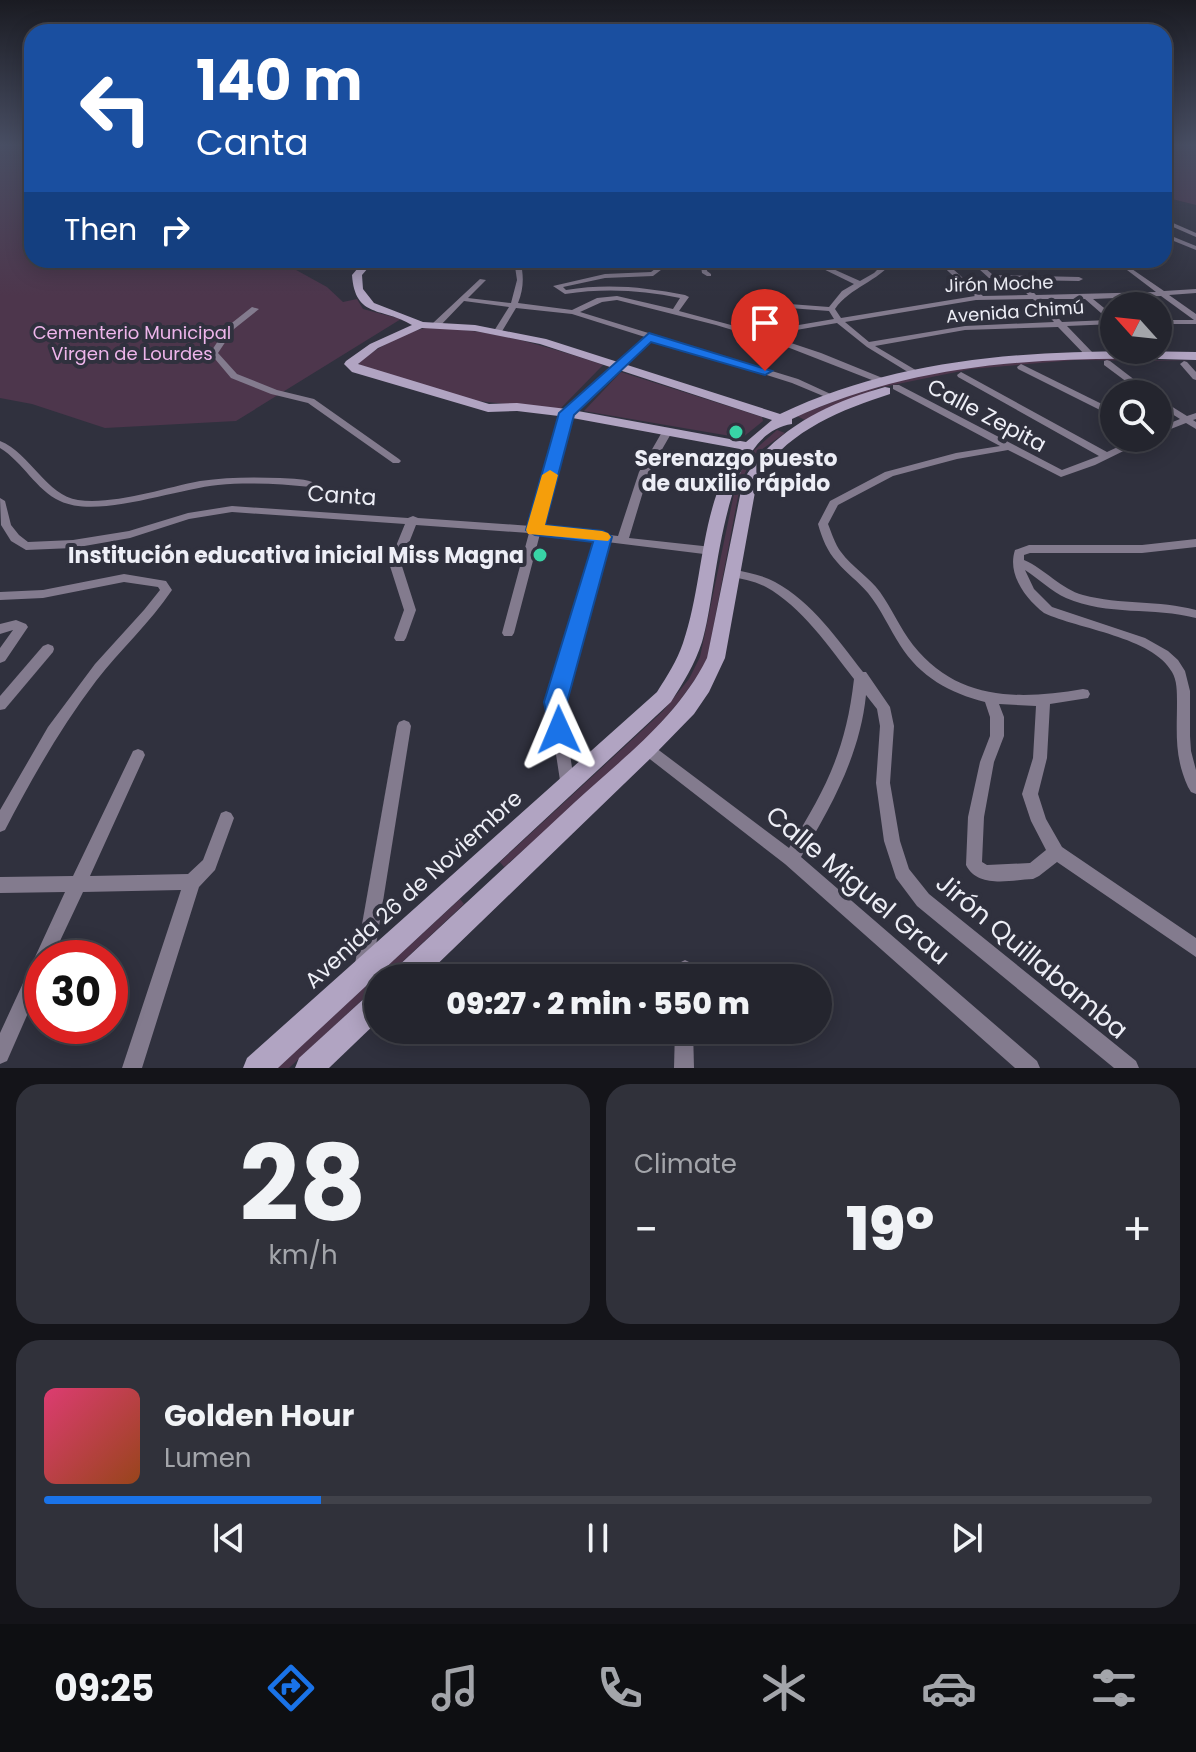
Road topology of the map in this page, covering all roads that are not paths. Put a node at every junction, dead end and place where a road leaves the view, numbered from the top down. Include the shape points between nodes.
1 (1172, 224) edge
2 (1196, 235) edge
3 (1172, 238) edge
4 (1196, 248) edge
5 (364, 268) edge
6 (518, 268) edge
7 (661, 268) edge
8 (704, 268) edge
9 (826, 268) edge
10 (885, 268) edge
11 (948, 268) edge
12 (980, 268) edge
13 (1129, 269) dead end
14 (709, 275) dead end
15 (1017, 279) junction
16 (1079, 279) dead end
17 (482, 280) dead end
18 (860, 284) junction
19 (1163, 291) junction
20 (1196, 291) edge
21 (1087, 297) junction
22 (981, 298) junction
23 (1034, 298) junction
24 (462, 299) junction
25 (515, 303) junction
26 (255, 309) dead end
27 (756, 309) dead end
28 (831, 309) junction
29 (1100, 309) edge
30 (573, 312) junction
31 (675, 312) junction
32 (836, 319) junction
33 (1196, 320) edge
34 (1100, 321) edge
35 (1172, 321) edge
36 (1058, 322) junction
37 (420, 325) junction
38 (436, 325) junction
39 (779, 330) junction
40 (498, 331) junction
41 (757, 334) junction
42 (649, 337) junction
43 (785, 342) junction
44 (870, 344) junction
45 (1090, 355) junction
46 (1172, 361) edge
47 (1192, 361) edge
48 (1100, 363) edge
49 (1108, 364) edge
50 (617, 365) junction
51 (1021, 367) junction
52 (916, 374) junction
53 (961, 375) junction
54 (1196, 377) edge
55 (1130, 380) edge
56 (889, 384) junction
57 (831, 396) junction
58 (1100, 407) edge
59 (1172, 411) edge
60 (567, 413) junction
61 (1196, 416) edge
62 (782, 418) junction
63 (1183, 419) junction
64 (1172, 424) edge
65 (1196, 426) edge
66 (803, 428) junction
67 (667, 432) junction
68 (0, 444) edge
69 (747, 446) junction
70 (1010, 447) junction
71 (1115, 452) edge
72 (1107, 456) junction
73 (396, 461) dead end
74 (311, 484) dead end
75 (0, 501) edge
76 (413, 519) junction
77 (535, 530) junction
78 (603, 537) junction
79 (623, 539) junction
80 (1196, 543) edge
81 (712, 551) junction
82 (1017, 562) junction
83 (733, 573) junction
84 (0, 596) edge
85 (1196, 614) edge
86 (0, 629) edge
87 (508, 633) dead end
88 (400, 638) dead end
89 (48, 649) dead end
90 (0, 658) edge
91 (861, 676) junction
92 (1083, 694) dead end
93 (990, 698) junction
94 (1043, 702) junction
95 (0, 705) edge
96 (404, 726) dead end
97 (647, 749) junction
98 (138, 755) dead end
99 (568, 787) junction
100 (1196, 787) edge
101 (226, 818) dead end
102 (0, 825) edge
103 (1056, 852) junction
104 (791, 859) junction
105 (472, 873) junction
106 (192, 882) junction
107 (0, 885) edge
108 (77, 885) junction
109 (492, 895) junction
110 (52, 940) edge
111 (1196, 948) edge
112 (419, 964) edge
113 (362, 972) junction
114 (24, 1002) edge
115 (364, 1016) edge
116 (684, 1044) edge
117 (0, 1054) edge
118 (132, 1068) edge
119 (257, 1068) edge
120 (309, 1068) edge
121 (684, 1068) edge
122 (1030, 1068) edge
123 (1129, 1068) edge

1 - 2 street
3 - 4 street
5 - 37 main road via 356,282 369,307
6 - 25 street via 521,284
7 - 31 street via 653,274 557,286 565,292 628,286 687,298
8 - 14 street
9 - 18 street
10 - 18 street
11 - 22 street
12 - 15 street via 989,276
13 - 19 street
15 - 16 street
15 - 23 street
17 - 24 street
18 - 28 street via 844,290
19 - 20 street, Jirón Moche
19 - 21 street, Jirón Moche
19 - 33 street
21 - 23 street, Jirón Moche
21 - 29 street
22 - 23 street, Jirón Moche
22 - 32 street, Jirón Moche
23 - 36 street
24 - 25 street
24 - 38 street
25 - 30 street
25 - 40 street
26 - 73 street via 224,334 214,353 218,361 249,384 311,401
27 - 28 street
28 - 32 street
30 - 31 street, Calle Zepita via 610,298
30 - 42 street
31 - 41 street, Calle Zepita
32 - 39 street, Jirón Moche
32 - 44 street
33 - 35 street
34 - 36 street, Avenida Chimú
36 - 44 street, Avenida Chimú via 965,328
36 - 45 street
37 - 38 main road
37 - 60 main road via 374,346 350,364 488,408
38 - 40 main road
39 - 41 street, Jirón Moche
39 - 43 street
40 - 50 main road
41 - 43 street, Calle Zepita
42 - 50 street
42 - 57 street
43 - 56 street, Calle Zepita
44 - 52 street
45 - 47 main road, Avenida 26 de Noviembre
45 - 52 main road, Avenida 26 de Noviembre via 997,360
46 - 47 main road, Avenida 26 de Noviembre
47 - 54 street
48 - 51 main road, Avenida 26 de Noviembre
49 - 55 street
50 - 60 street
50 - 62 main road
51 - 53 main road, Avenida 26 de Noviembre
51 - 58 street
52 - 56 main road, Avenida 26 de Noviembre
53 - 56 main road, Avenida 26 de Noviembre
53 - 72 street
56 - 57 main road, Avenida 26 de Noviembre
56 - 66 main road, Avenida 26 de Noviembre
56 - 70 street, Calle Zepita
57 - 62 main road, Avenida 26 de Noviembre
59 - 63 street
60 - 67 main road
60 - 77 street
61 - 63 street
62 - 66 main road
62 - 69 main road, Avenida 26 de Noviembre
63 - 64 street
63 - 65 street
66 - 83 main road, Avenida 26 de Noviembre via 769,451 753,472
67 - 69 main road
67 - 79 street via 644,472
68 - 74 street via 67,502 139,497 216,482
69 - 81 main road, Avenida 26 de Noviembre via 724,495
70 - 72 street, Calle Zepita via 1061,474
70 - 93 street via 889,474 834,503 823,524 831,551 873,590 910,651 942,680 967,694
71 - 72 street
75 - 76 street, Canta via 6,525 26,546 130,534 232,509
76 - 77 street, Canta
76 - 88 street via 395,563 410,610
77 - 78 street, Canta
77 - 87 street
78 - 79 street, Canta
78 - 99 street via 555,702
79 - 81 street, Canta
80 - 82 street via 1142,549 1029,549 1019,553
81 - 99 main road, Avenida 26 de Noviembre via 692,649 681,675
82 - 85 street via 1082,599 1166,606
82 - 100 street via 1019,574 1048,609 1124,634 1172,662 1183,676 1183,746
83 - 91 street, Jirón Quillabamba via 768,583 790,597
83 - 97 main road, Avenida 26 de Noviembre via 716,658 702,687
84 - 102 street via 43,594 124,578 162,584 166,590 91,677 33,763
86 - 90 street via 22,627
89 - 95 street
91 - 104 street via 851,745 826,802
91 - 123 street, Jirón Quillabamba via 883,707 887,726 883,783 902,873 923,900
92 - 94 street
93 - 94 street
93 - 103 street via 997,736 976,817 974,865 984,873 1033,871
94 - 103 street via 1040,758 1030,794
96 - 113 street
97 - 104 street, Calle Miguel Grau
97 - 109 main road, Avenida 26 de Noviembre
98 - 108 street
99 - 105 main road, Avenida 26 de Noviembre
101 - 106 street via 206,871
103 - 111 street
104 - 122 street, Calle Miguel Grau
105 - 109 main road
105 - 113 main road, Avenida 26 de Noviembre
106 - 108 street
106 - 118 street
107 - 108 street
108 - 110 street
109 - 112 main road, Avenida 26 de Noviembre
113 - 119 main road, Avenida 26 de Noviembre
114 - 117 street
115 - 120 main road
116 - 121 street

